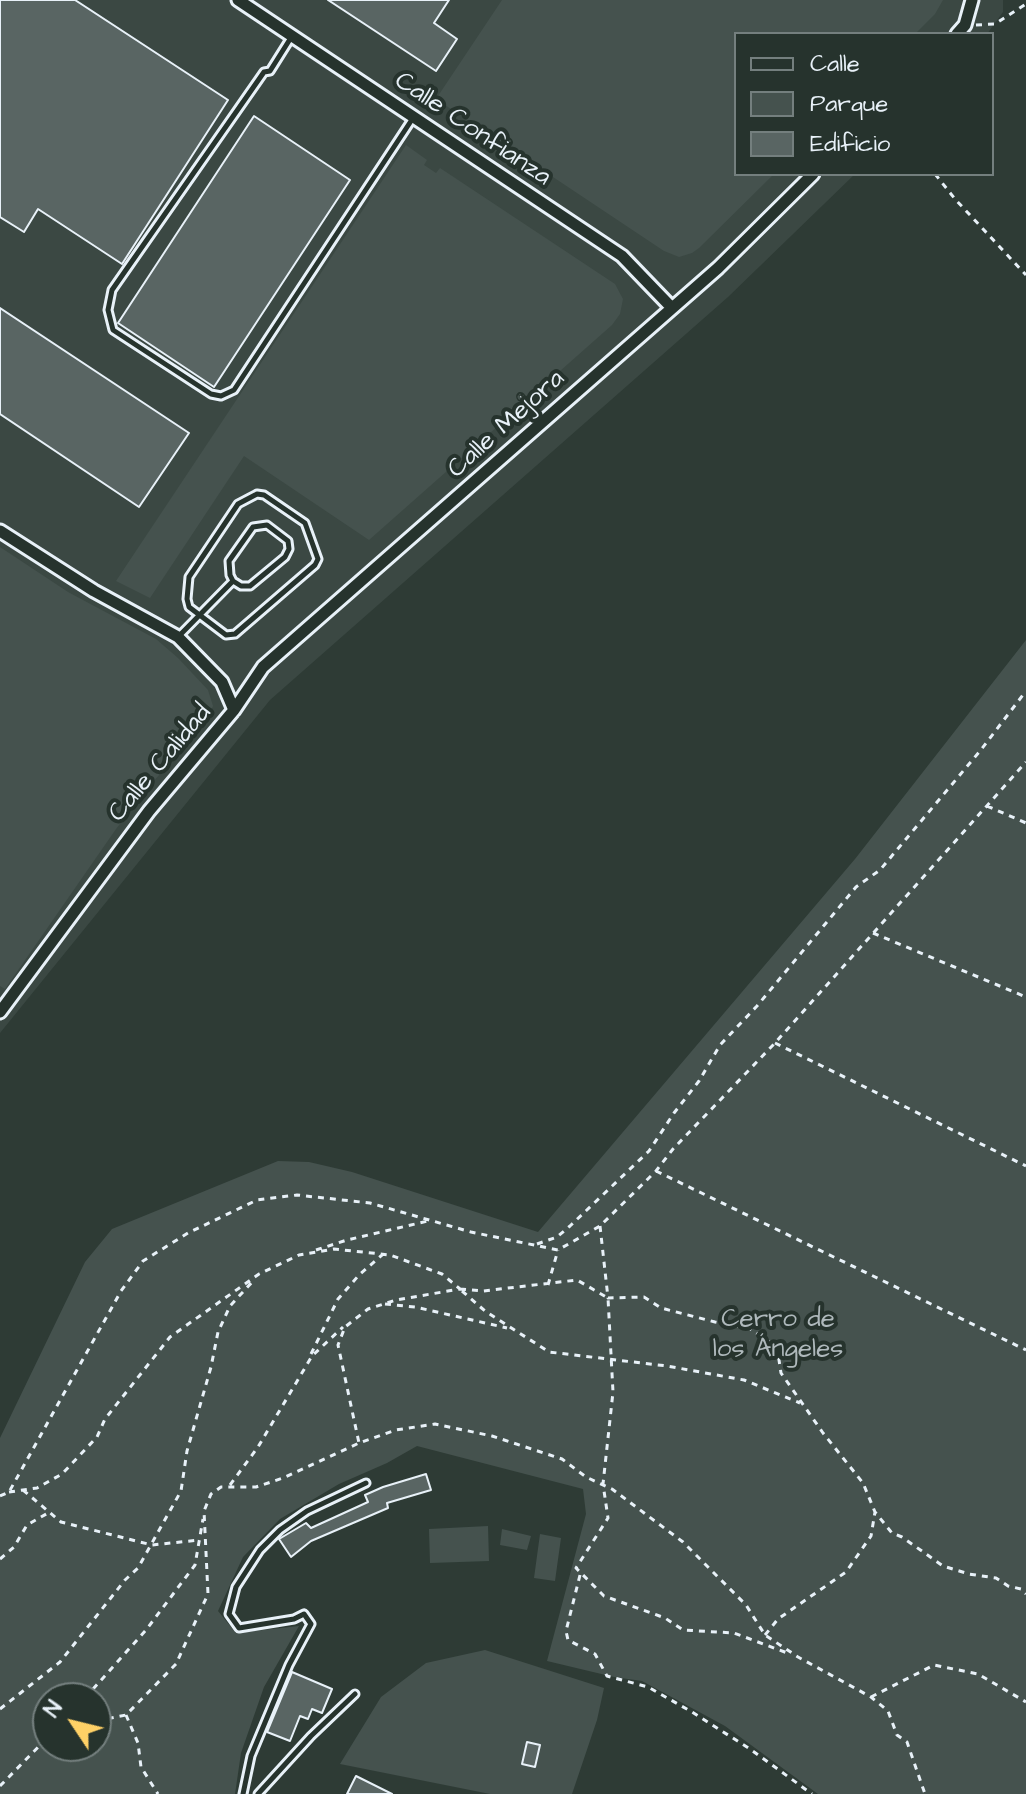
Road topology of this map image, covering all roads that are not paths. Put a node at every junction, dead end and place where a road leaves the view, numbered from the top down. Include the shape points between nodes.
1 (238, 0) edge
2 (972, 0) edge
3 (961, 30) edge
4 (292, 36) junction
5 (414, 117) junction
6 (811, 176) edge
7 (672, 308) junction
8 (0, 531) edge
9 (233, 581) junction
10 (199, 616) junction
11 (178, 637) junction
12 (234, 710) junction
13 (0, 1012) edge
14 (366, 1483) dead end
15 (355, 1694) dead end
16 (243, 1794) edge
17 (258, 1794) edge

1 - 4 street, Calle Confianza
2 - 3 street
4 - 5 street, Calle Confianza
4 - 5 lane via 112,290 113,330 211,394 227,394 241,382
5 - 7 street, Calle Confianza via 622,256
6 - 7 street, Calle Mejora
7 - 12 street, Calle Mejora via 263,667
8 - 11 street, Calle Calidad
9 - 9 lane via 250,586 285,557 288,541 267,525 253,527 229,561
9 - 10 lane
10 - 10 lane via 220,633 235,634 315,565 318,559 305,523 264,495 238,504 189,577 189,607
10 - 11 lane
11 - 12 street, Calle Calidad via 222,682
12 - 13 street, Calle Calidad via 149,811
14 - 16 lane via 280,1530 236,1587 229,1614 239,1628 304,1614 311,1624 251,1756
15 - 17 lane

